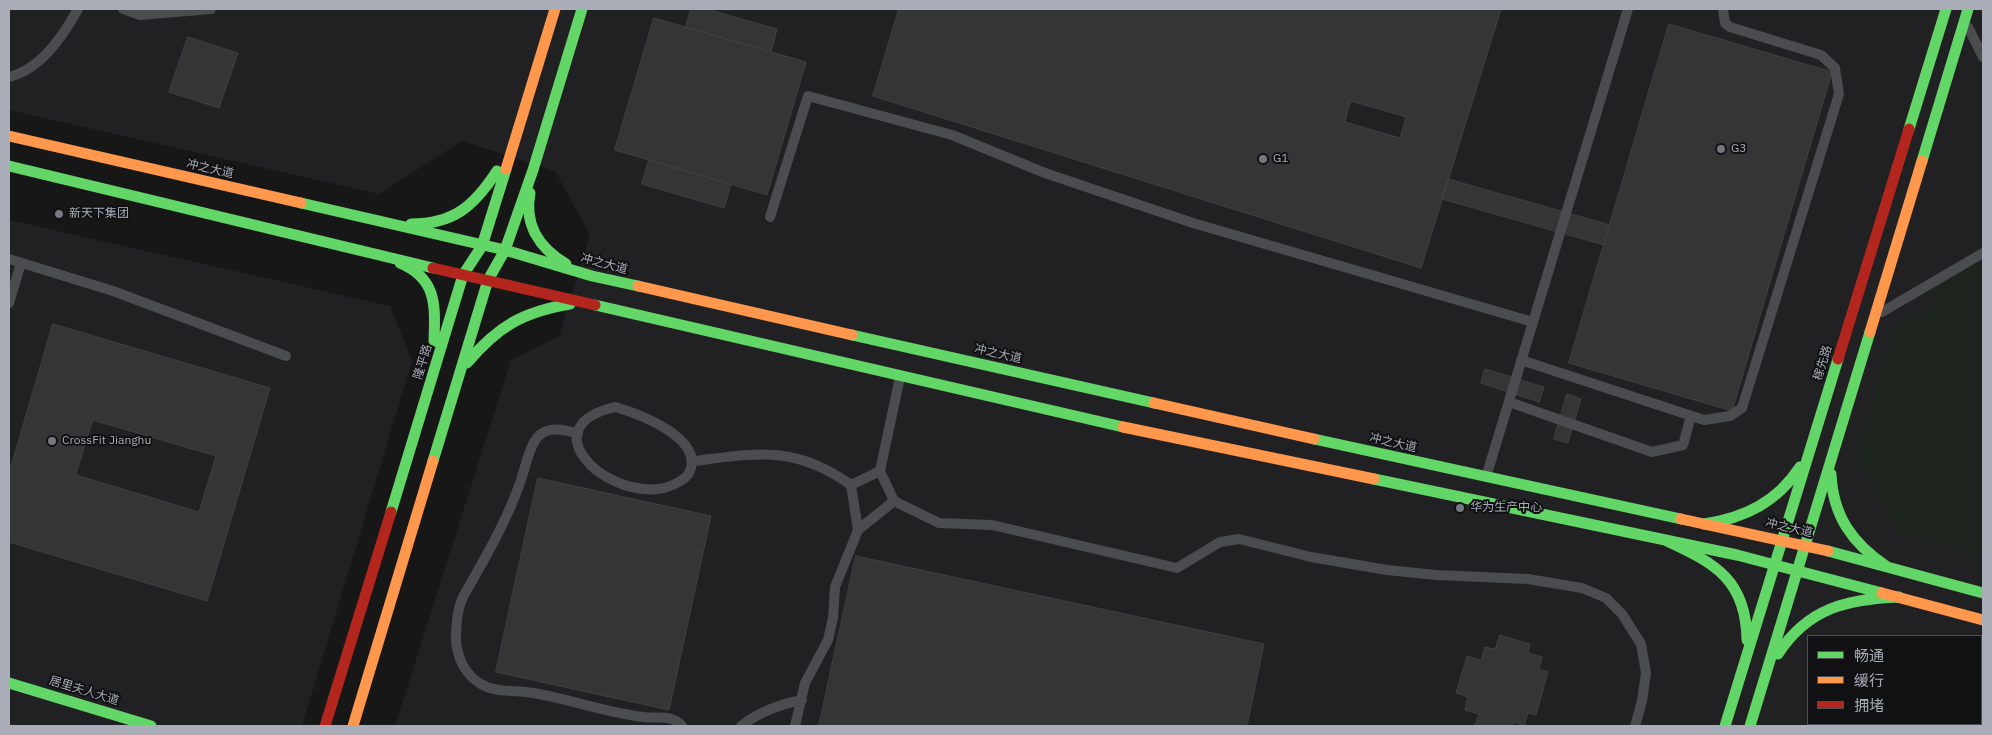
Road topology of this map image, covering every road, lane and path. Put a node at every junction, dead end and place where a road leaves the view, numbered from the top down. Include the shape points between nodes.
1 (78, 9) edge
2 (124, 9) edge
3 (211, 9) edge
4 (555, 9) edge
5 (582, 9) edge
6 (1628, 9) edge
7 (1722, 9) edge
8 (1945, 9) edge
9 (1968, 9) edge
10 (1965, 20) junction
11 (1983, 57) edge
12 (9, 77) edge
13 (9, 136) edge
14 (514, 142) junction
15 (9, 166) edge
16 (533, 170) junction
17 (770, 216) dead end
18 (372, 221) junction
19 (482, 246) junction
20 (505, 250) junction
21 (368, 252) junction
22 (1983, 254) edge
23 (9, 259) edge
24 (21, 263) junction
25 (463, 275) junction
26 (592, 276) junction
27 (488, 280) junction
28 (9, 303) edge
29 (584, 303) junction
30 (1874, 316) junction
31 (1533, 322) junction
32 (286, 356) dead end
33 (1521, 360) junction
34 (461, 368) junction
35 (434, 372) junction
36 (900, 376) junction
37 (1509, 402) junction
38 (1691, 416) junction
39 (578, 434) junction
40 (1812, 446) junction
41 (1831, 460) junction
42 (694, 461) junction
43 (880, 471) junction
44 (1486, 478) junction
45 (851, 485) junction
46 (894, 501) junction
47 (1704, 524) junction
48 (858, 530) junction
49 (1667, 541) junction
50 (1782, 541) junction
51 (1805, 546) junction
52 (1775, 565) junction
53 (1886, 566) junction
54 (1797, 570) junction
55 (1983, 593) edge
56 (1899, 597) junction
57 (1983, 620) edge
58 (1746, 657) junction
59 (1764, 682) junction
60 (9, 683) edge
61 (802, 700) junction
62 (150, 726) edge
63 (324, 726) edge
64 (353, 726) edge
65 (682, 726) edge
66 (740, 726) edge
67 (795, 726) edge
68 (1635, 726) edge
69 (1725, 726) edge
70 (1750, 726) edge

1 - 12 lane via 46,54 20,74
2 - 3 lane via 140,15
4 - 14 main road, 隆平路
5 - 16 main road
6 - 31 lane
7 - 38 lane via 1725,23 1730,27 1822,56 1835,68 1839,94 1742,408 1730,416 1704,420
8 - 40 main road, 稼先路
9 - 10 main road
10 - 11 lane
10 - 30 main road
13 - 18 main road, 冲之大道
14 - 18 main road via 486,188 467,210 448,219 419,225
14 - 19 main road, 隆平路
15 - 21 main road
16 - 20 main road
16 - 26 main road via 528,214 535,233 560,260
17 - 31 lane via 808,96 952,135 1045,173 1193,223
18 - 19 main road, 冲之大道
19 - 20 main road, 冲之大道
19 - 25 main road, 隆平路
20 - 26 main road, 冲之大道
20 - 27 main road
21 - 25 main road
21 - 35 main road via 406,265 424,280 435,301
22 - 30 lane
23 - 24 lane
24 - 28 lane
24 - 32 lane via 113,291
25 - 27 main road
25 - 35 main road, 隆平路
26 - 44 main road, 冲之大道
27 - 29 main road
27 - 34 main road
29 - 34 main road via 540,309 520,316 486,340
29 - 36 main road
30 - 41 main road
31 - 33 lane
33 - 37 lane
33 - 38 lane
34 - 64 main road
35 - 63 main road, 隆平路
36 - 43 lane
36 - 49 main road via 1127,428
37 - 38 lane via 1652,452 1682,445
37 - 44 lane
39 - 42 lane via 583,421 597,411 615,407 636,413 660,426 683,442
39 - 42 lane via 579,452 592,469 612,482 637,489 660,489 678,483 689,474
39 - 65 lane via 551,429 539,434 530,448 500,530 462,598 456,624 457,651 464,669 480,684 625,714 670,718
40 - 47 main road via 1798,471 1767,503 1729,521
40 - 50 main road, 稼先路
41 - 51 main road
41 - 53 main road via 1832,495 1844,528 1870,557
42 - 45 lane via 780,454 808,461
43 - 45 lane
43 - 46 lane
44 - 47 main road, 冲之大道
45 - 48 lane
46 - 48 lane
46 - 68 lane via 943,525 992,525 1177,568 1220,542 1239,539 1311,557 1387,570 1528,578 1577,587 1606,598 1622,614 1641,644 1646,673
47 - 50 main road, 冲之大道
48 - 61 lane via 835,587 828,640 805,683
49 - 52 main road
49 - 58 main road via 1698,554 1719,568 1734,585 1744,605 1748,629
50 - 51 main road, 冲之大道
50 - 52 main road, 稼先路
51 - 53 main road, 冲之大道
51 - 54 main road
52 - 54 main road
52 - 58 main road, 稼先路
53 - 55 main road, 冲之大道
54 - 56 main road
54 - 59 main road
56 - 57 main road
56 - 59 main road via 1869,597 1820,612 1798,626 1780,650
58 - 69 main road, 稼先路
59 - 70 main road
60 - 62 main road, 居里夫人大道
61 - 66 lane via 775,708
61 - 67 lane

